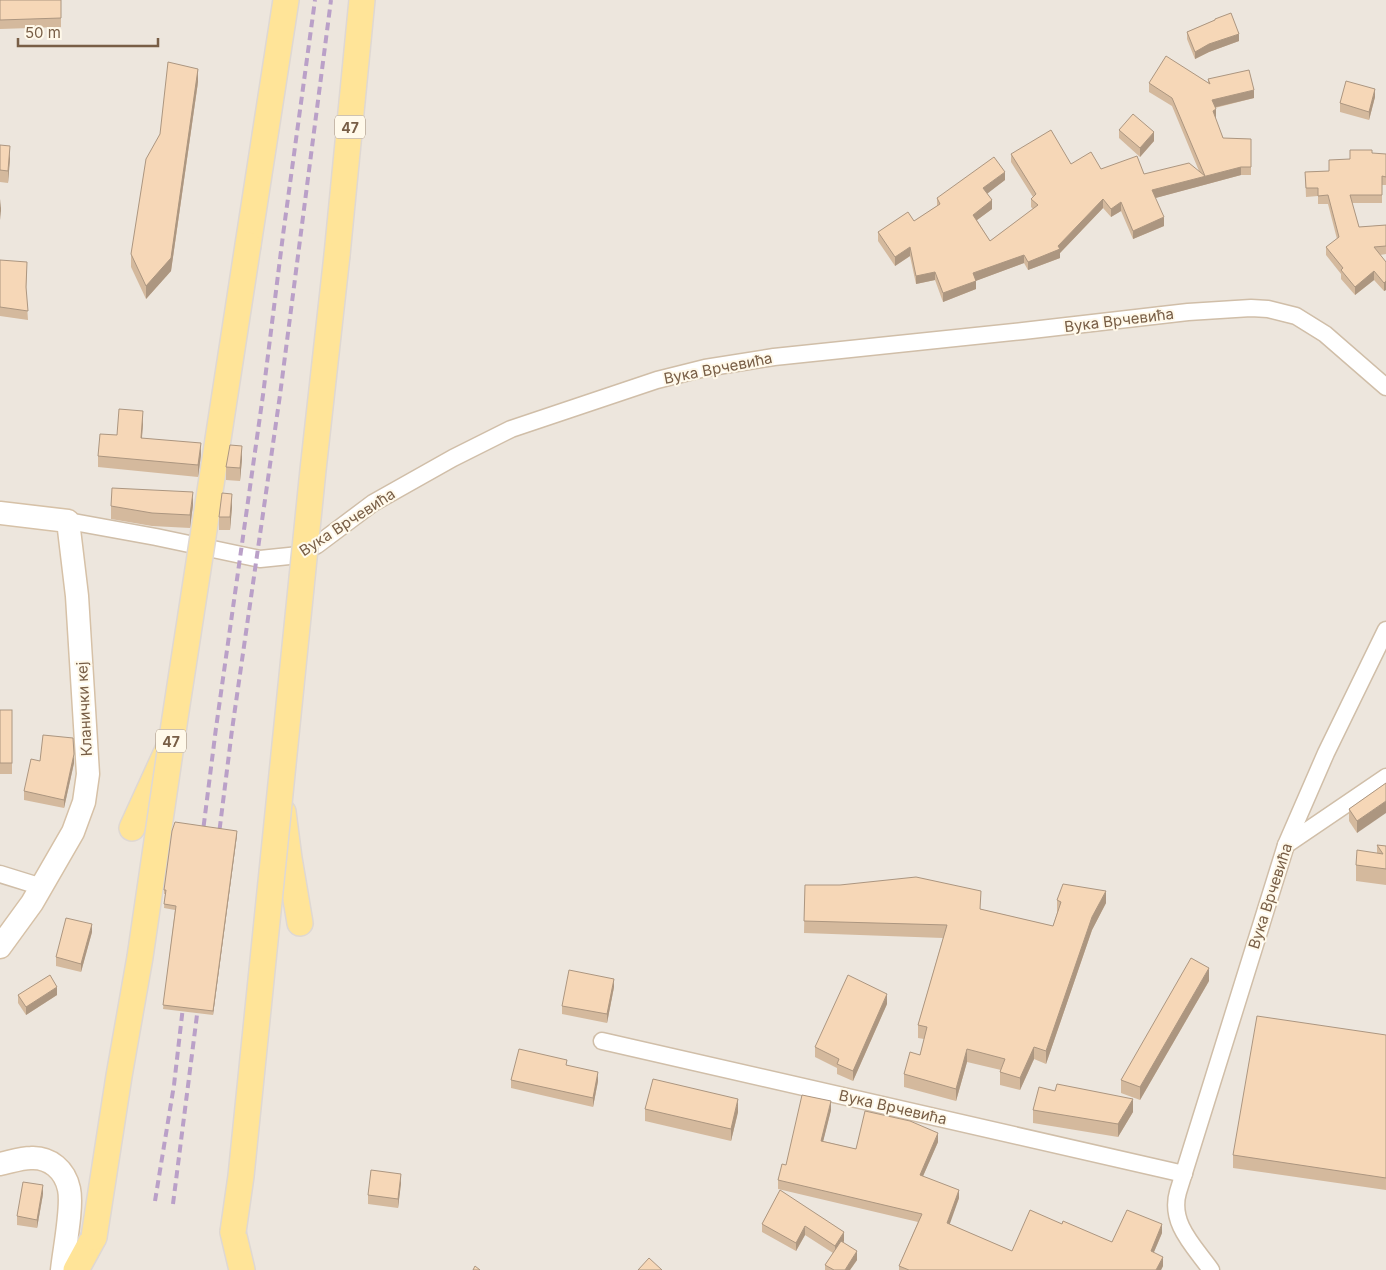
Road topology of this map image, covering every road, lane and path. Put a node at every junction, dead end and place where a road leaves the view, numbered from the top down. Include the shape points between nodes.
1 (286, 0) edge
2 (362, 0) edge
3 (1386, 386) edge
4 (0, 513) edge
5 (68, 522) junction
6 (1386, 630) edge
7 (171, 743) junction
8 (1386, 777) edge
9 (280, 791) junction
10 (132, 828) dead end
11 (1286, 846) junction
12 (0, 874) edge
13 (42, 887) junction
14 (300, 923) dead end
15 (0, 947) edge
16 (602, 1041) dead end
17 (0, 1164) edge
18 (1184, 1174) junction
19 (233, 1232) junction
20 (94, 1237) junction
21 (62, 1270) edge
22 (76, 1270) edge
23 (89, 1270) edge
24 (230, 1270) edge
25 (242, 1270) edge
26 (1211, 1270) edge

1 - 7 main road, 47, bridge
2 - 9 main road, 47, bridge
3 - 5 street, Вука Врчевића via 1325,334 1296,316 1251,308 1188,312 774,357 705,368 658,380 511,429 373,503 299,555 260,559
4 - 5 main road
5 - 13 main road, Кланички кеј via 77,596 88,774 79,818
6 - 11 street, Вука Врчевића via 1326,753
7 - 10 main road
7 - 20 main road, 47, bridge
8 - 11 street
9 - 14 main road, bridge
9 - 19 main road, 47, bridge
11 - 18 street, Вука Врчевића
12 - 13 street
13 - 15 main road, Кланички кеј
16 - 18 street, Вука Врчевића
17 - 21 main road via 30,1158 52,1162 67,1181 69,1213
18 - 26 street, Вука Врчевића via 1176,1200 1177,1219
19 - 24 main road, 47
19 - 25 main road
20 - 22 main road
20 - 23 main road, 47

